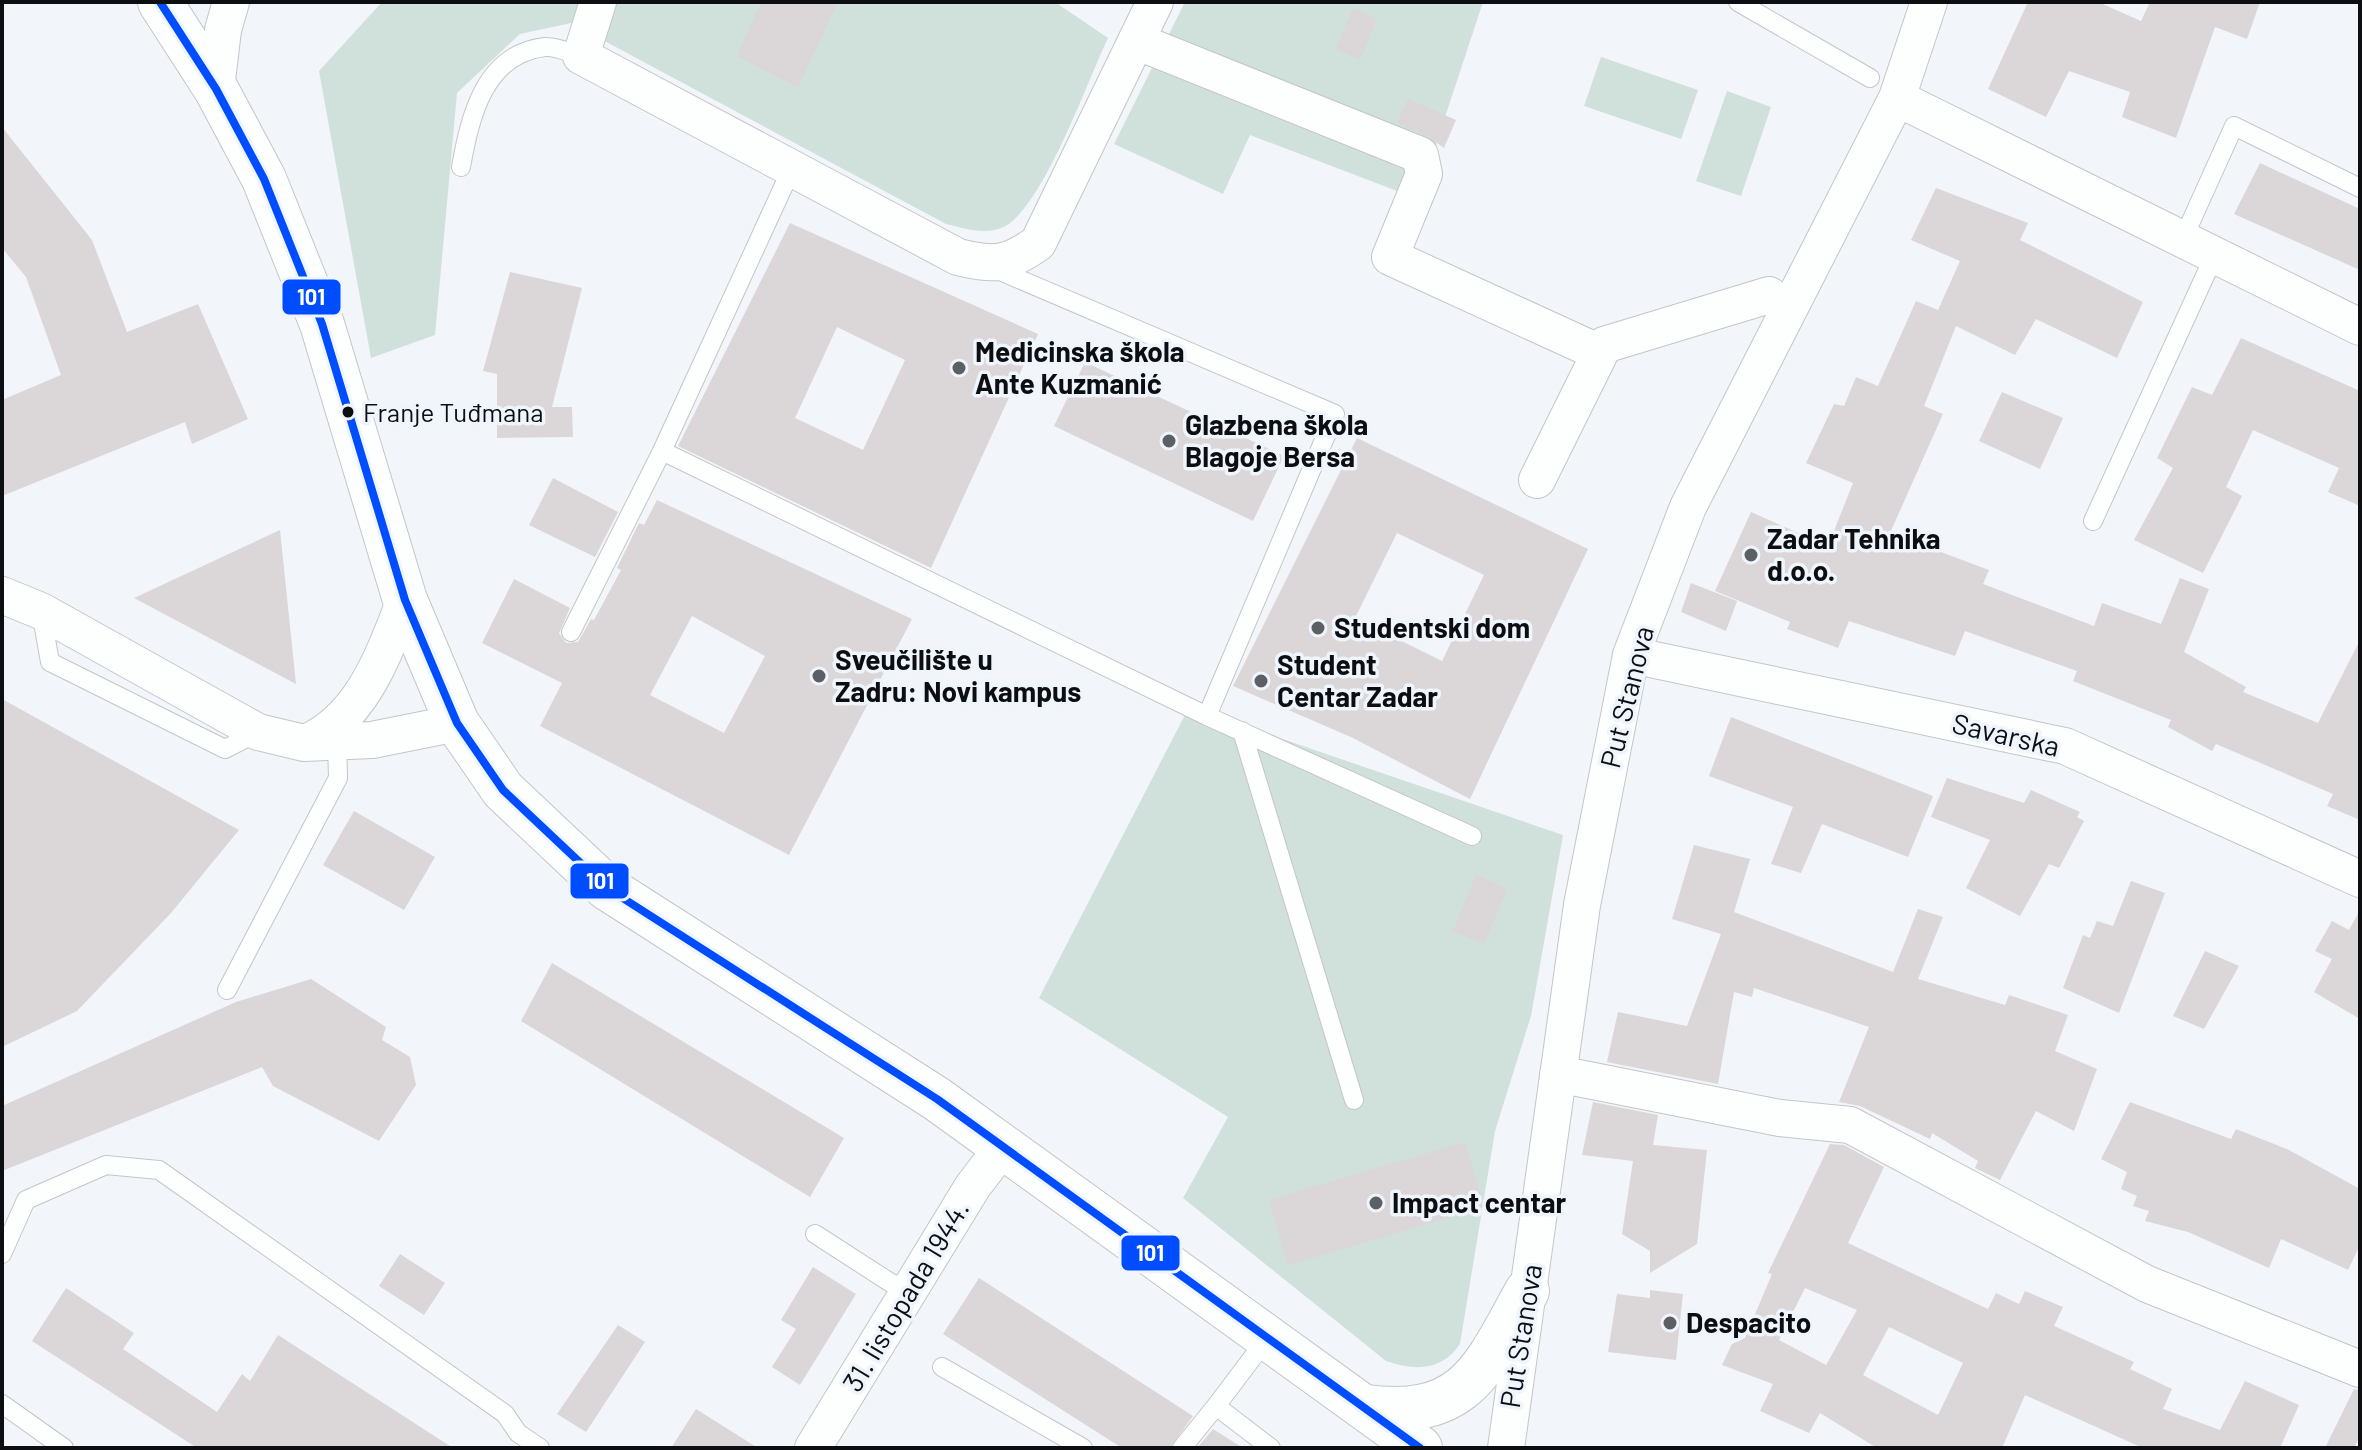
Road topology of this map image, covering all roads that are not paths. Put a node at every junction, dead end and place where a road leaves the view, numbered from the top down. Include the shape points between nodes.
1 (160, 2) edge
2 (231, 2) edge
3 (598, 2) edge
4 (1155, 2) edge
5 (1738, 2) edge
6 (1929, 2) edge
7 (1136, 41) junction
8 (581, 56) junction
9 (1883, 88) junction
10 (216, 89) junction
11 (461, 167) dead end
12 (791, 170) junction
13 (2360, 188) edge
14 (2183, 239) junction
15 (2215, 254) junction
16 (983, 264) junction
17 (1769, 295) dead end
18 (2360, 327) edge
19 (1600, 353) junction
20 (662, 451) junction
21 (1537, 480) dead end
22 (2093, 521) dead end
23 (2, 595) edge
24 (405, 600) junction
25 (571, 632) dead end
26 (1631, 655) junction
27 (1207, 716) junction
28 (457, 723) junction
29 (1242, 731) junction
30 (321, 743) junction
31 (1472, 836) dead end
32 (2360, 879) edge
33 (227, 990) dead end
34 (1558, 1074) junction
35 (1354, 1100) dead end
36 (1003, 1147) junction
37 (815, 1234) dead end
38 (2, 1254) edge
39 (910, 1289) junction
40 (1527, 1291) junction
41 (1268, 1337) junction
42 (942, 1367) dead end
43 (2360, 1369) edge
44 (2, 1404) edge
45 (1216, 1406) junction
46 (1366, 1407) junction
47 (513, 1441) edge
48 (64, 1448) edge
49 (540, 1448) edge
50 (813, 1448) edge
51 (1083, 1448) edge
52 (1182, 1448) edge
53 (1270, 1448) edge
54 (1420, 1448) edge
55 (1506, 1448) edge

1 - 10 main road
2 - 10 street
3 - 8 street
4 - 7 street
5 - 9 lane
6 - 9 street, Put Stanova
7 - 16 street via 1038,243 1012,262
7 - 19 street via 1420,155 1424,174 1390,257
8 - 11 lane via 548,47 518,53 481,89
8 - 12 street
9 - 14 street
9 - 26 street, Put Stanova via 1688,507
10 - 24 main road via 264,179 322,324
12 - 16 street via 958,257
12 - 20 lane
13 - 14 lane via 2234,126
14 - 15 street
15 - 18 street
15 - 22 lane
16 - 27 lane via 1335,414
17 - 19 street via 1604,345
19 - 21 street
20 - 25 lane
20 - 27 lane
23 - 30 street via 41,611 258,732
24 - 28 main road
24 - 30 street via 380,664 347,713 321,736
26 - 32 street, Savarska via 2065,746
26 - 34 street, Put Stanova via 1582,905
27 - 29 lane
28 - 30 street via 372,740
28 - 36 main road via 503,790 607,888 937,1099
29 - 31 lane
29 - 35 lane
30 - 33 lane via 338,778
34 - 40 street, Put Stanova
34 - 43 street via 1780,1118 1850,1125 2147,1284
36 - 39 street, 31. listopada 1944.
36 - 41 main road
37 - 39 lane via 891,1283
38 - 47 lane via 26,1200 106,1165 159,1170 505,1414
39 - 50 street, 31. listopada 1944.
40 - 46 main road via 1469,1385 1425,1408 1400,1412
40 - 55 street, Put Stanova
41 - 45 lane
41 - 46 main road
42 - 51 lane
44 - 48 lane
45 - 52 lane
45 - 53 lane
46 - 54 main road
47 - 49 lane

